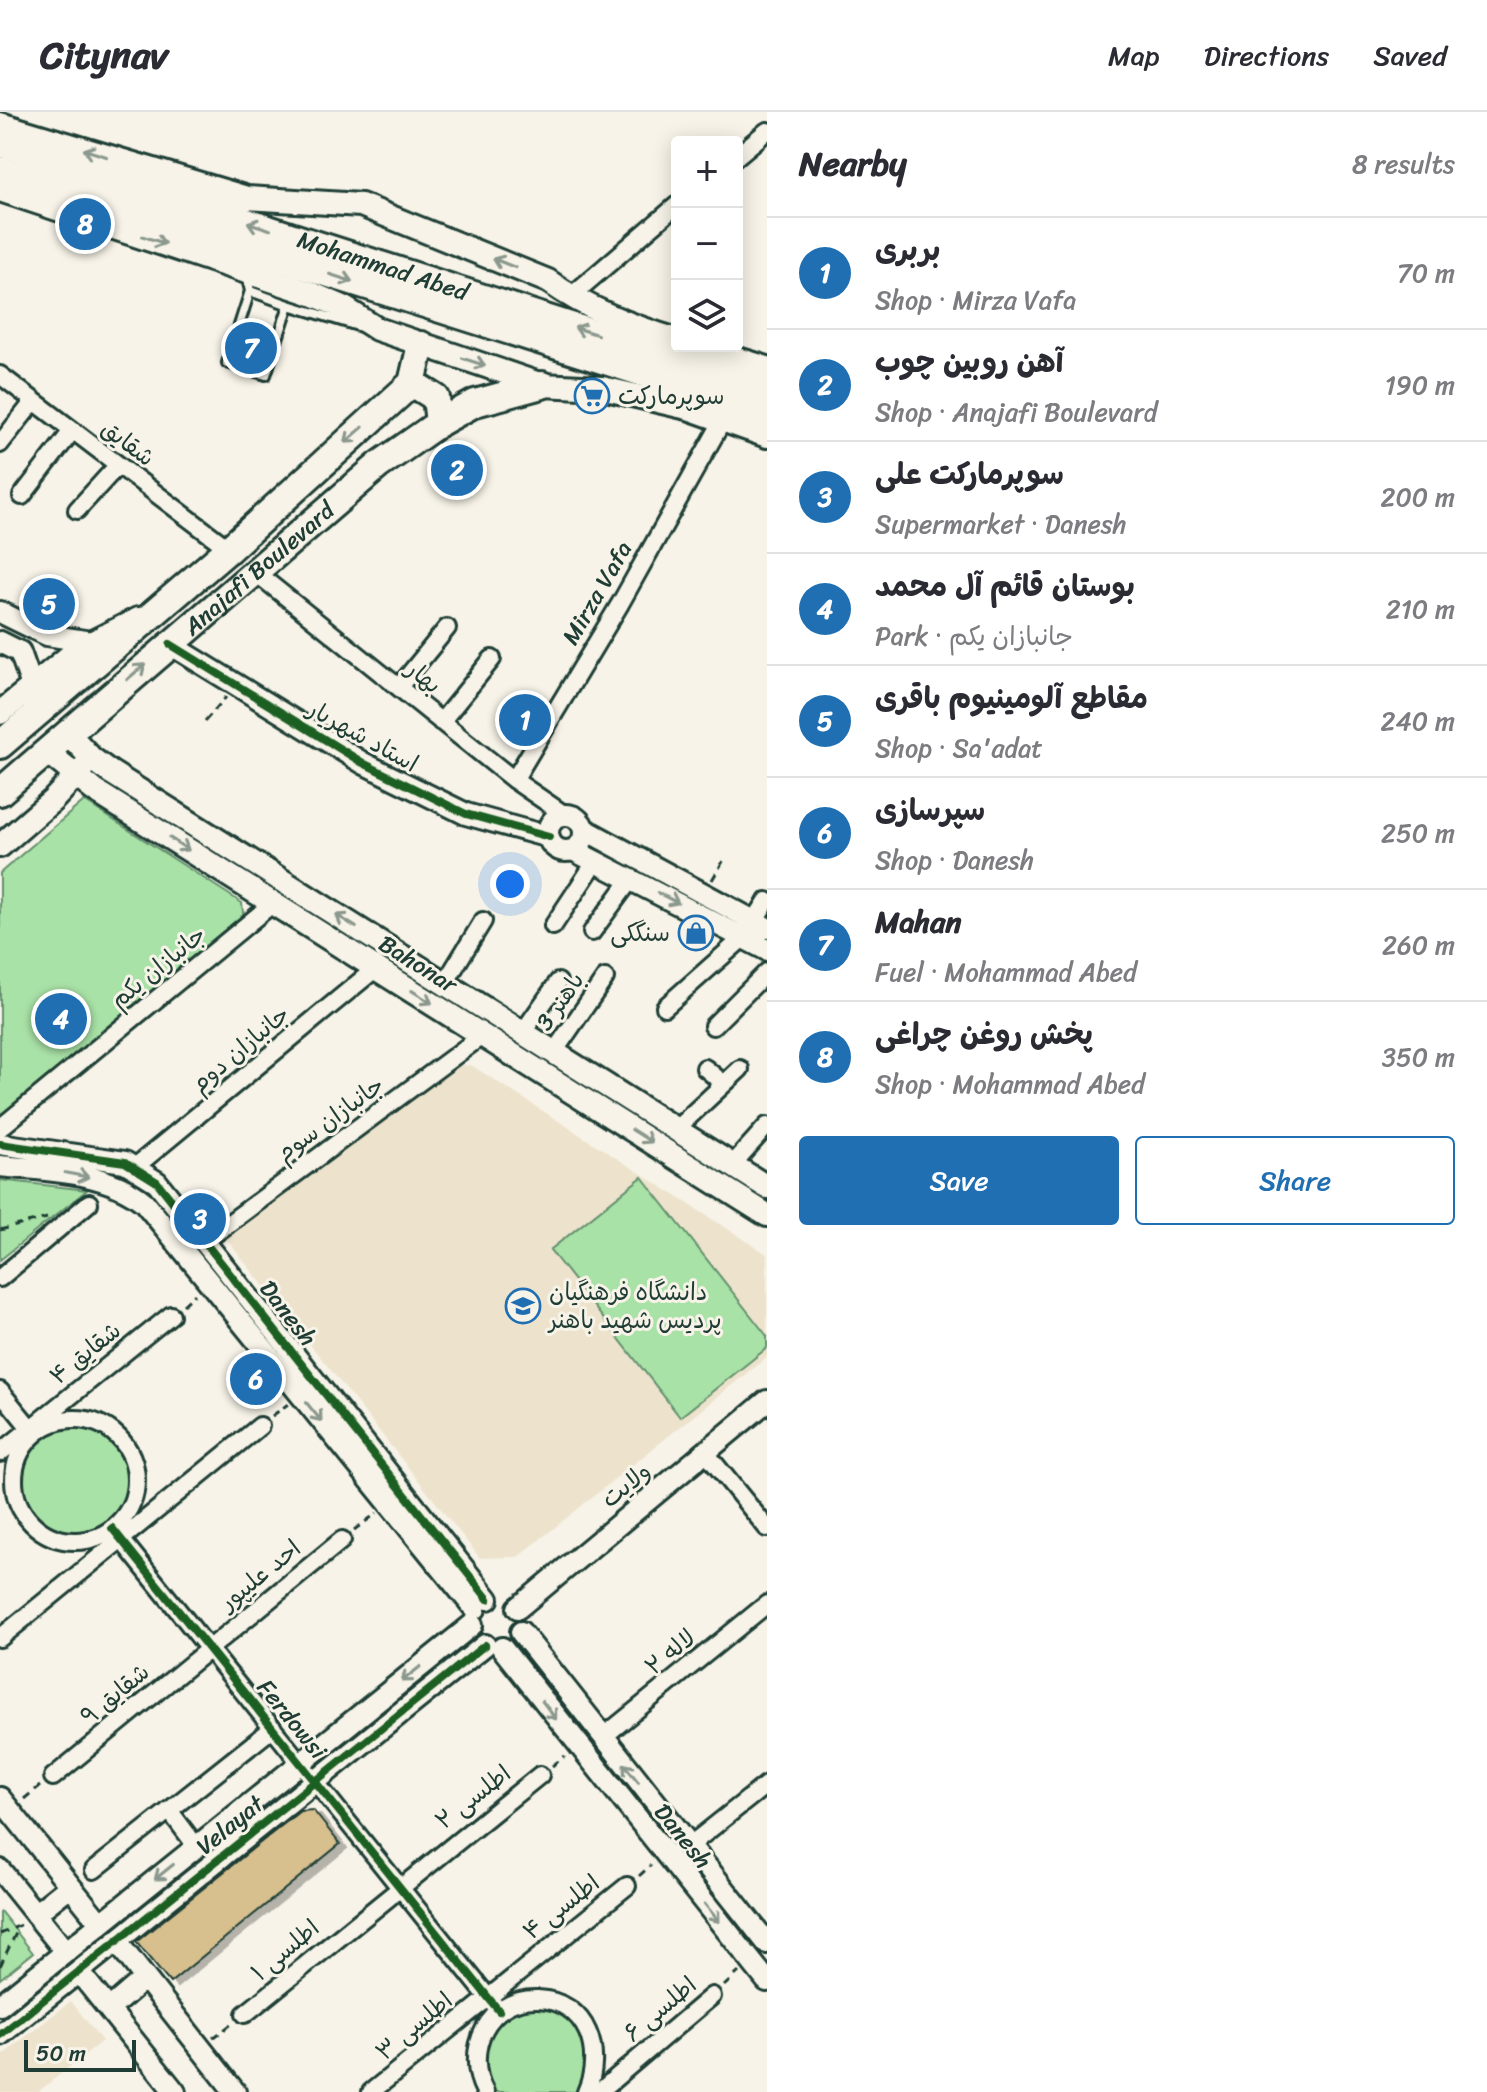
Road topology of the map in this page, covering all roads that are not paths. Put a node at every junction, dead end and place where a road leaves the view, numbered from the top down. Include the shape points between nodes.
1 (0, 124) edge
2 (767, 131) edge
3 (0, 143) edge
4 (743, 151) edge
5 (0, 170) edge
6 (0, 190) edge
7 (674, 208) edge
8 (248, 281) junction
9 (570, 297) junction
10 (289, 305) junction
11 (377, 329) junction
12 (671, 338) edge
13 (421, 345) junction
14 (715, 352) edge
15 (767, 368) edge
16 (0, 375) edge
17 (412, 383) junction
18 (542, 385) junction
19 (767, 389) edge
20 (34, 401) junction
21 (767, 412) edge
22 (439, 423) junction
23 (718, 429) dead end
24 (72, 431) junction
25 (767, 436) edge
26 (0, 444) edge
27 (118, 465) junction
28 (22, 496) dead end
29 (77, 510) dead end
30 (229, 549) junction
31 (255, 572) junction
32 (153, 611) junction
33 (0, 612) edge
34 (34, 628) junction
35 (447, 628) dead end
36 (0, 642) edge
37 (91, 642) junction
38 (170, 644) junction
39 (20, 652) junction
40 (492, 659) dead end
41 (32, 686) junction
42 (399, 687) junction
43 (0, 713) edge
44 (28, 719) junction
45 (441, 722) junction
46 (67, 732) junction
47 (0, 745) edge
48 (46, 751) junction
49 (91, 758) junction
50 (76, 776) junction
51 (514, 780) junction
52 (0, 792) edge
53 (151, 797) junction
54 (565, 815) junction
55 (138, 818) junction
56 (584, 829) junction
57 (549, 837) junction
58 (0, 846) edge
59 (573, 850) junction
60 (596, 861) junction
61 (631, 879) junction
62 (767, 901) edge
63 (272, 904) junction
64 (483, 921) dead end
65 (553, 926) dead end
66 (755, 929) edge
67 (592, 932) dead end
68 (767, 950) edge
69 (375, 969) junction
70 (767, 972) edge
71 (605, 978) dead end
72 (558, 982) dead end
73 (445, 983) junction
74 (665, 1007) dead end
75 (713, 1026) dead end
76 (523, 1032) junction
77 (483, 1035) junction
78 (554, 1052) junction
79 (705, 1068) dead end
80 (740, 1069) dead end
81 (724, 1084) junction
82 (767, 1126) edge
83 (0, 1128) edge
84 (676, 1129) junction
85 (0, 1144) edge
86 (732, 1165) junction
87 (0, 1166) edge
88 (135, 1167) junction
89 (767, 1187) edge
90 (89, 1203) dead end
91 (767, 1215) edge
92 (205, 1241) junction
93 (0, 1278) edge
94 (171, 1315) road end
95 (0, 1391) edge
96 (767, 1401) edge
97 (260, 1426) road end
98 (32, 1431) junction
99 (0, 1453) edge
100 (706, 1453) junction
101 (767, 1528) edge
102 (117, 1534) junction
103 (342, 1540) road end
104 (767, 1604) edge
105 (518, 1608) junction
106 (478, 1611) junction
107 (521, 1632) junction
108 (0, 1638) edge
109 (493, 1646) junction
110 (208, 1647) junction
111 (273, 1728) junction
112 (603, 1737) junction
113 (301, 1762) junction
114 (540, 1775) road end
115 (53, 1777) road end
116 (316, 1781) junction
117 (767, 1784) edge
118 (5, 1804) edge
119 (169, 1810) junction
120 (196, 1846) junction
121 (689, 1846) junction
122 (0, 1870) edge
123 (94, 1870) dead end
124 (70, 1886) junction
125 (627, 1886) road end
126 (399, 1887) junction
127 (35, 1914) junction
128 (100, 1923) junction
129 (117, 1942) junction
130 (767, 1943) edge
131 (65, 1951) junction
132 (79, 1972) junction
133 (145, 1978) junction
134 (767, 1981) edge
135 (487, 1996) junction
136 (712, 1996) road end
137 (0, 2005) edge
138 (109, 2009) junction
139 (499, 2011) junction
140 (245, 2014) road end
141 (0, 2035) edge
142 (175, 2092) edge
143 (235, 2092) edge
144 (371, 2092) edge
145 (485, 2092) edge
146 (586, 2092) edge
147 (599, 2092) edge

9 -> 1 main road via 548,281 361,205 247,198
2 - 4 street
19 -> 3 main road, Mohammad Abed
5 -> 21 main road, Mohammad Abed
6 -> 8 main road
7 - 9 street
8 - 10 lane
8 - 10 lane via 227,363 266,375
8 - 11 main road via 343,307
9 - 12 main road
10 - 11 lane via 347,325
11 - 13 main road
13 - 17 main road
13 -> 18 main road
14 - 15 main road
16 - 20 street, شقایق
17 - 22 main road via 436,398
17 -> 30 main road, Anajafi Boulevard
18 - 22 main road, Anajafi Boulevard via 475,403
18 - 25 main road via 602,388 688,408
20 - 24 street, شقایق
20 - 26 street
22 - 31 main road, Anajafi Boulevard via 379,465
23 - 51 street, Mirza Vafa
24 - 27 street, شقایق
24 - 28 street
27 - 29 street
27 - 30 street, شقایق
30 - 32 main road, Anajafi Boulevard
31 - 38 main road, Anajafi Boulevard
31 - 42 street, بهار
32 - 37 main road
32 - 44 main road, Anajafi Boulevard
33 - 34 street
34 - 37 street
34 - 39 street via 32,641
35 - 42 street
36 - 39 street
37 - 41 main road
46 -> 38 main road, Anajafi Boulevard
38 - 57 street, استاد شهریار via 363,763 466,814
39 - 41 street
40 - 45 street
41 - 43 main road
41 - 44 street
42 - 45 street, بهار
44 - 47 main road, Anajafi Boulevard
45 - 51 street, بهار
46 - 48 main road, Anajafi Boulevard
46 - 49 main road, Bahonar
48 - 50 main road, Bahonar
48 - 52 main road, Anajafi Boulevard
49 - 50 main road
49 - 53 main road, Bahonar
50 - 55 main road, Bahonar
50 - 58 main road
51 - 54 street, بهار
53 - 55 main road via 137,801
73 -> 53 main road, Bahonar
54 - 56 street
54 - 57 street via 554,820
55 -> 63 main road, Bahonar
56 - 59 street
56 - 66 street via 704,894
57 - 59 street via 555,848
59 - 60 street
60 - 61 street
60 - 65 street
61 -> 66 street
61 - 67 street
62 - 66 street
63 - 69 main road, Bahonar
63 - 83 street, جانبازان یکم
64 - 73 street
66 - 68 street
66 - 74 street
69 -> 77 main road, Bahonar
69 - 88 street, جانبازان دوم
70 - 75 street
71 - 78 street, باهنر 3
72 - 76 street
73 - 76 main road, Bahonar
76 - 78 main road, Bahonar
77 -> 91 main road, Bahonar
77 - 92 street, جانبازان سوم
78 - 84 main road, Bahonar
79 - 81 street
80 - 81 street
81 - 84 street
82 - 86 street
84 - 86 main road, Bahonar
85 - 88 street, Danesh
86 - 89 main road, Bahonar
87 -> 106 street, Danesh via 113,1182 144,1202
88 - 92 street, Danesh via 157,1182
90 - 93 street
92 - 106 street, Danesh
94 - 98 street, شقایق ۴
95 - 98 street
96 - 100 street, ولایت
97 - 102 street
98 - 99 street, شقایق ۴
98 - 102 street via 14,1478 25,1515 39,1529 66,1540
98 - 102 street via 69,1419 89,1420 122,1440 136,1476 134,1496
100 - 101 street
100 - 105 street, ولایت
102 - 108 street
102 - 110 street, Ferdowsi
103 - 110 street, احد علیپور
104 - 112 street, لاله ۲
105 - 106 street via 505,1598
105 - 107 street
106 - 109 street via 478,1640
106 -> 113 street, Velayat
107 - 109 street
107 - 112 street, Danesh
109 - 116 street, Velayat
109 -> 134 street, Danesh
110 - 111 street, Ferdowsi
110 - 115 street, شقایق ۹
111 - 113 street, Ferdowsi
111 - 119 street
121 -> 112 street, Danesh
113 - 116 street, Ferdowsi
113 - 120 street, Velayat
114 - 126 street, اطلسی ۲
116 - 126 street, Ferdowsi
116 - 129 street, Velayat
117 - 121 street
118 - 124 street
119 - 120 street
119 - 123 street
120 -> 128 street, Velayat
121 - 130 street, Danesh
122 - 127 street
124 - 127 street
124 - 128 street
125 - 135 street, اطلسی ۴
126 - 135 street, Ferdowsi
126 - 140 street, اطلسی ۱
127 - 131 street
128 - 131 street, Velayat
129 - 132 street, Velayat
129 - 133 street
131 - 137 street, Velayat
132 - 138 street
132 - 141 street, Velayat
133 - 138 street
133 - 143 street
135 - 139 street, Ferdowsi
135 - 144 street, اطلسی ۳
136 - 147 street, اطلسی ۶
138 - 142 street
139 - 145 street via 478,2042 475,2061
139 - 146 street via 538,1999 558,2003 576,2015 589,2031 595,2051

